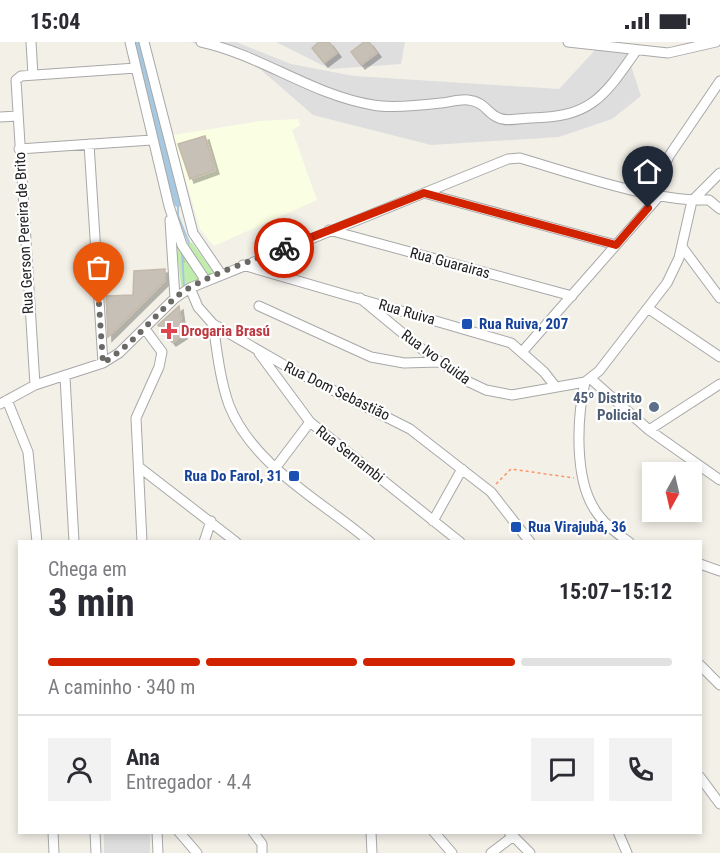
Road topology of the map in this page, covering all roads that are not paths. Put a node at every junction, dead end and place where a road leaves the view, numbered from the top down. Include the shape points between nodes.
1 (31, 42) edge
2 (130, 42) edge
3 (144, 42) edge
4 (201, 42) edge
5 (568, 42) edge
6 (716, 42) edge
7 (594, 44) edge
8 (636, 51) junction
9 (136, 68) junction
10 (33, 75) junction
11 (720, 81) edge
12 (18, 116) junction
13 (0, 117) edge
14 (152, 140) junction
15 (89, 144) junction
16 (19, 149) junction
17 (720, 173) edge
18 (708, 186) junction
19 (424, 193) junction
20 (656, 195) junction
21 (709, 200) junction
22 (692, 201) junction
23 (169, 206) junction
24 (720, 210) edge
25 (329, 230) junction
26 (616, 245) junction
27 (682, 247) junction
28 (243, 265) junction
29 (221, 274) junction
30 (206, 281) junction
31 (190, 288) junction
32 (572, 296) junction
33 (175, 298) junction
34 (360, 298) junction
35 (720, 298) edge
36 (259, 306) dead end
37 (649, 309) junction
38 (213, 324) junction
39 (145, 329) junction
40 (258, 351) junction
41 (522, 352) junction
42 (720, 357) edge
43 (441, 362) junction
44 (103, 363) junction
45 (64, 377) junction
46 (588, 380) junction
47 (720, 384) edge
48 (35, 385) junction
49 (555, 386) junction
50 (3, 402) edge
51 (310, 422) junction
52 (649, 430) junction
53 (139, 467) junction
54 (276, 467) junction
55 (462, 469) junction
56 (720, 480) edge
57 (211, 521) junction
58 (433, 521) junction
59 (37, 540) edge
60 (74, 540) edge
61 (142, 540) edge
62 (205, 540) edge
63 (234, 540) edge
64 (367, 540) edge
65 (457, 540) edge
66 (528, 540) edge
67 (627, 540) edge
68 (702, 565) edge
69 (720, 571) edge
70 (702, 667) edge
71 (720, 685) edge
72 (702, 780) edge
73 (720, 804) edge
74 (52, 834) edge
75 (96, 834) edge
76 (157, 834) edge
77 (181, 834) edge
78 (254, 834) edge
79 (371, 834) edge
80 (436, 834) edge
81 (619, 834) edge
82 (510, 835) edge
83 (54, 853) edge
84 (96, 853) edge
85 (158, 853) edge
86 (197, 853) edge
87 (262, 853) edge
88 (372, 853) edge
89 (452, 853) edge
90 (491, 853) edge
91 (530, 853) edge
92 (627, 853) edge

1 - 10 street
2 - 9 street
3 - 29 street via 185,209 197,241
4 - 8 street via 238,53 333,94 373,105 467,100 483,104 495,116 506,119 555,117 583,111 605,92
5 - 7 street
6 - 8 street via 681,52
7 - 8 street
9 - 10 street
9 - 14 street
10 - 12 street, Rua Gerson Pereira de Brito via 21,75 16,80
11 - 20 street via 669,156
12 - 13 street
12 - 16 street, Rua Gerson Pereira de Brito
14 - 15 street
14 - 23 street
15 - 16 street
15 - 44 street
16 - 48 street, Rua Gerson Pereira de Brito
17 - 18 street
18 - 21 street
18 - 22 street
19 - 20 street via 490,164 514,158
19 - 25 street
19 - 26 street
20 - 22 street
20 - 26 street
21 - 22 street
21 - 24 street
22 - 27 street
23 - 30 street via 182,244
23 - 33 street
25 - 28 street
25 - 32 street, Rua Guarairas
26 - 32 street
27 - 35 street
27 - 37 street via 674,272
28 - 29 street
28 - 34 street, Rua Ruiva
29 - 30 street
30 - 31 street
31 - 33 street
31 - 38 street, Rua Dom Sebastião via 198,307
32 - 41 street
33 - 39 street
34 - 41 street, Rua Ruiva via 511,343
34 - 43 street, Rua Ivo Guida
36 - 43 street via 370,357 404,363
37 - 42 street
37 - 46 street
38 - 40 street, Rua Dom Sebastião
38 - 54 street via 230,406 243,430
39 - 44 street
39 - 53 street via 160,348 162,358 136,418
40 - 51 street, Rua Sernambi
40 - 55 street, Rua Dom Sebastião via 395,419
41 - 49 street, Rua Ruiva
43 - 49 street, Rua Ivo Guida via 470,382 500,393 512,395
44 - 45 street
45 - 48 street
45 - 60 street
46 - 49 street, Rua Ivo Guida
46 - 52 street
46 - 67 street via 579,425 584,479 594,509
47 - 52 street
48 - 50 street
50 - 59 street via 28,452
51 - 54 street
51 - 58 street, Rua Sernambi
52 - 56 street
53 - 57 street
53 - 61 street
54 - 64 street
55 - 58 street
55 - 66 street, Rua Dom Sebastião via 491,492
57 - 62 street
57 - 63 street
58 - 65 street, Rua Sernambi
68 - 69 street
70 - 71 street
72 - 73 street
74 - 83 street
75 - 84 street
76 - 85 street
77 - 86 street
78 - 87 street via 262,844
79 - 88 street
80 - 89 street
81 - 92 street
82 - 90 street
82 - 91 street

